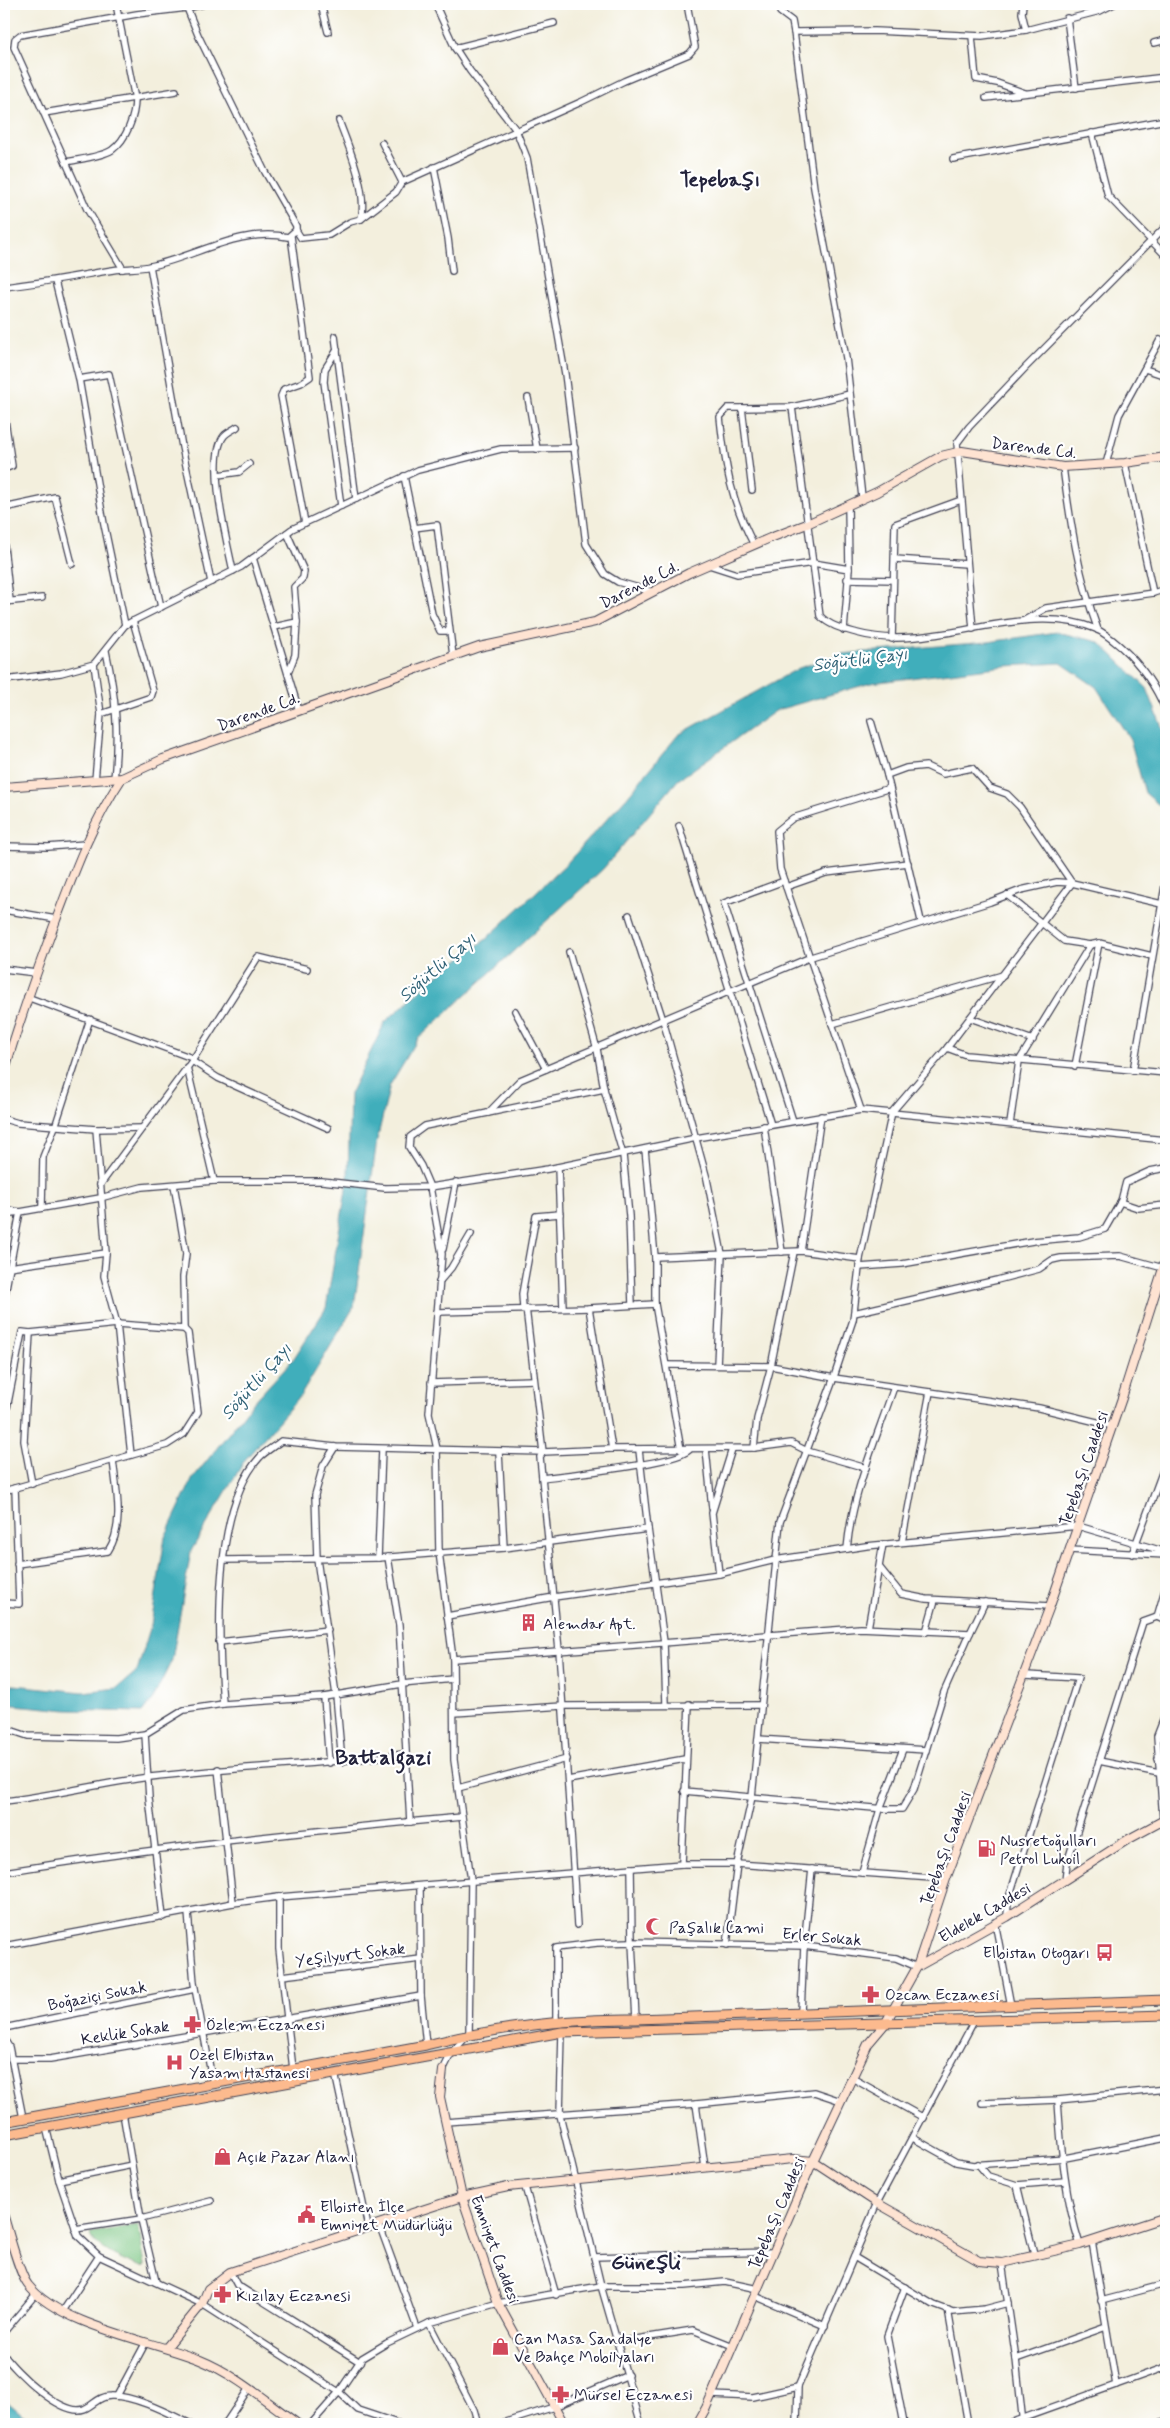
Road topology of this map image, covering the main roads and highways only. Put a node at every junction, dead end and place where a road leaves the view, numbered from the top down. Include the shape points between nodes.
1 (1166, 2000) edge
2 (1166, 2016) edge
3 (4, 2122) edge
4 (4, 2135) edge

1 - 3 main road via 593,2018 470,2034
2 - 4 main road via 562,2032

